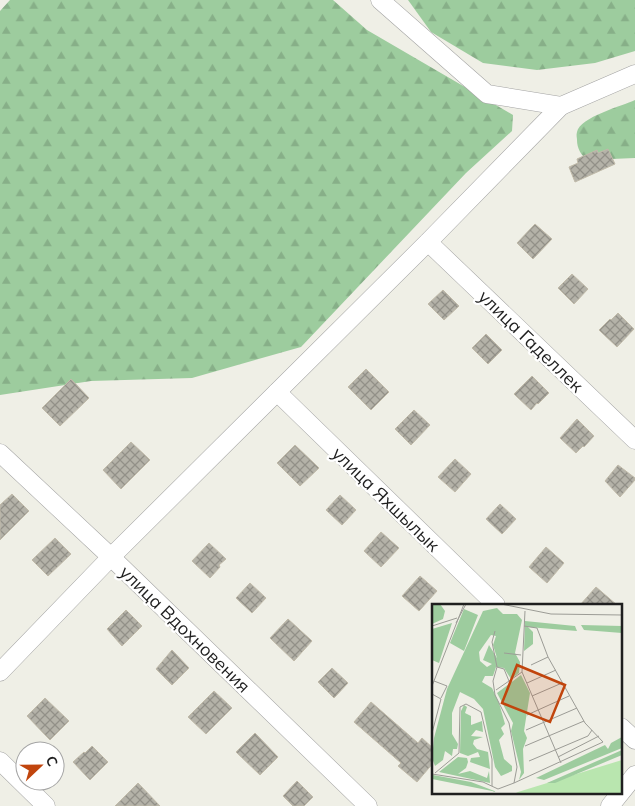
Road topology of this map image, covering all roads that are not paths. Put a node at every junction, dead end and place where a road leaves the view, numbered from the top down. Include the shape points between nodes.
1 (380, 0) edge
2 (635, 74) edge
3 (561, 106) junction
4 (428, 242) junction
5 (277, 392) junction
6 (635, 440) edge
7 (0, 453) edge
8 (111, 557) junction
9 (495, 604) edge
10 (0, 672) edge
11 (622, 728) edge
12 (635, 740) edge
13 (0, 761) edge
14 (635, 775) edge
15 (622, 791) edge
16 (620, 794) edge
17 (46, 806) edge
18 (368, 806) edge
19 (610, 806) edge

1 - 3 street via 487,94
2 - 3 street
3 - 4 street
4 - 5 street
4 - 6 street, улица Гаделлек
5 - 8 street
5 - 9 street, улица Яхшылык
7 - 8 street, улица Вдохновения
8 - 10 street
8 - 18 street, улица Вдохновения
11 - 12 street
13 - 17 street
14 - 15 street
16 - 19 street

